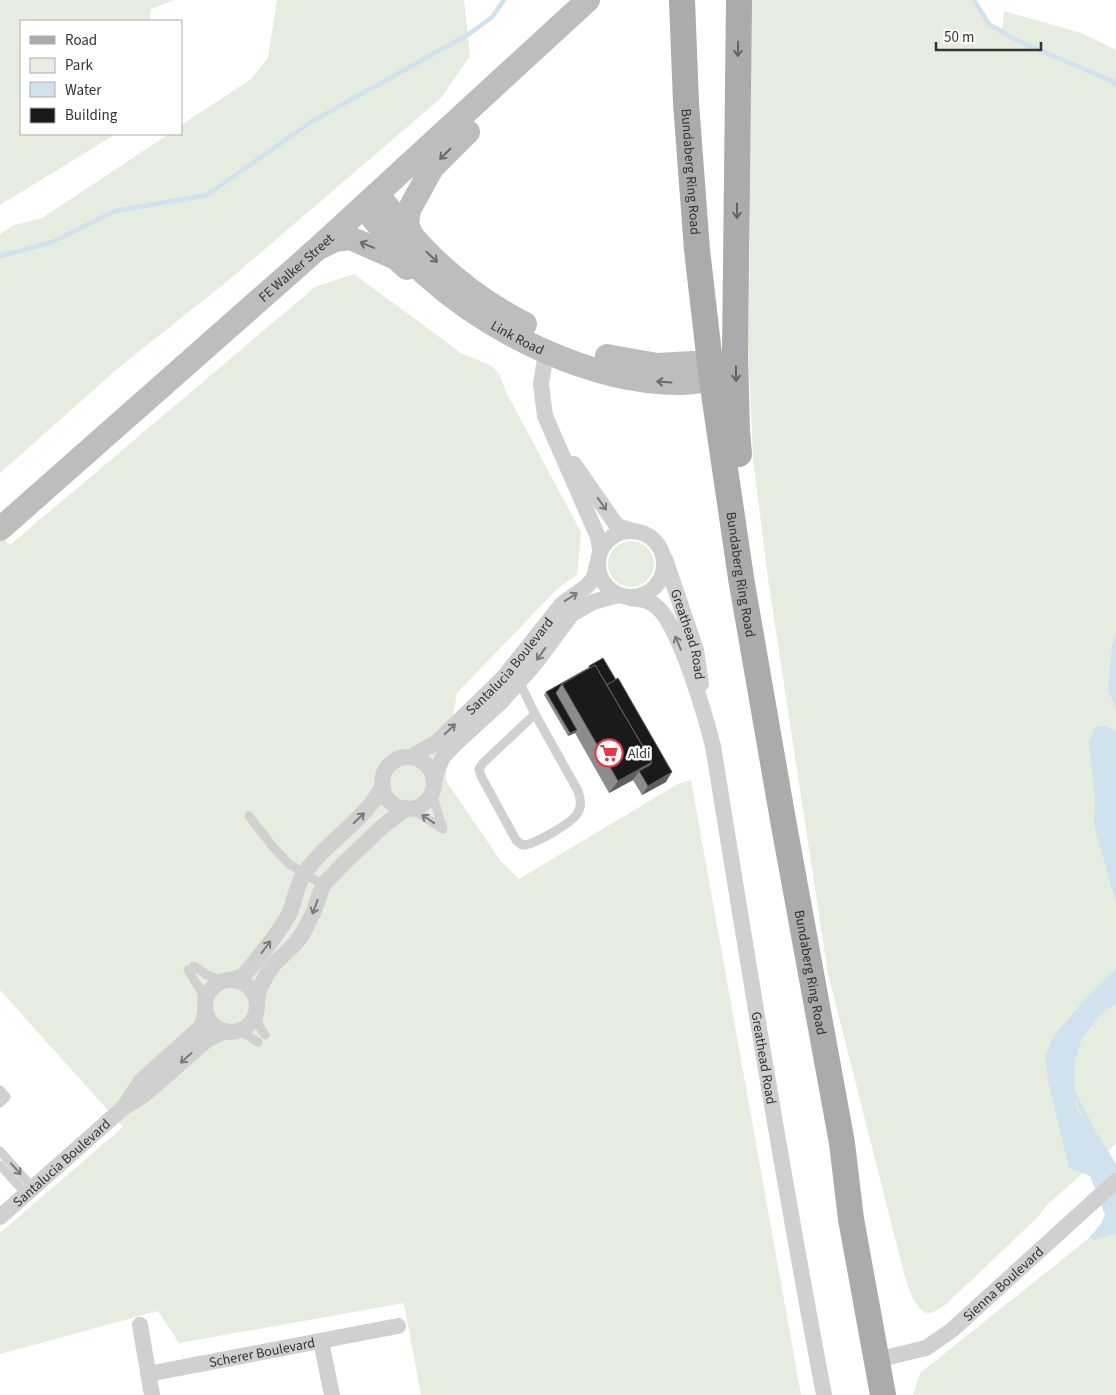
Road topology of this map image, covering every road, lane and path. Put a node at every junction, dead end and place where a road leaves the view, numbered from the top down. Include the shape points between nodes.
1 (588, 0) edge
2 (739, 0) edge
3 (682, 7) edge
4 (546, 39) junction
5 (370, 201) junction
6 (412, 236) junction
7 (317, 249) junction
8 (466, 308) junction
9 (550, 344) junction
10 (711, 371) junction
11 (554, 436) junction
12 (0, 529) edge
13 (630, 530) junction
14 (660, 548) junction
15 (598, 557) junction
16 (741, 578) junction
17 (624, 596) junction
18 (516, 675) junction
19 (535, 714) junction
20 (706, 722) junction
21 (410, 757) junction
22 (383, 786) junction
23 (434, 787) junction
24 (408, 808) junction
25 (249, 816) dead end
26 (304, 874) junction
27 (324, 885) junction
28 (227, 980) junction
29 (256, 1007) junction
30 (205, 1009) junction
31 (230, 1031) junction
32 (265, 1035) dead end
33 (258, 1042) dead end
34 (0, 1090) edge
35 (0, 1103) edge
36 (123, 1108) junction
37 (0, 1151) edge
38 (0, 1165) edge
39 (1116, 1181) edge
40 (30, 1191) junction
41 (0, 1217) edge
42 (140, 1325) dead end
43 (398, 1326) dead end
44 (321, 1341) junction
45 (884, 1358) junction
46 (148, 1374) junction
47 (152, 1395) edge
48 (332, 1395) edge
49 (824, 1395) edge
50 (883, 1395) edge
51 (898, 1395) edge

1 - 4 main road, FE Walker Street
2 -> 16 main road via 736,373 737,431 746,518
3 - 10 main road, Bundaberg Ring Road via 697,250
4 - 5 main road, FE Walker Street
4 -> 6 main road via 491,108 432,168 409,210 407,224
5 - 6 main road, Link Road
5 - 7 main road, FE Walker Street
5 - 8 main road, Link Road via 424,274
6 -> 9 main road, Link Road via 446,270
8 -> 7 main road via 435,293 396,258 350,238 334,240
7 - 12 main road, FE Walker Street
8 - 9 main road, Link Road via 516,338
9 - 10 main road, Link Road via 586,366 636,379 683,383
9 - 11 street, Greathead Road via 541,384 545,416
10 - 16 main road, Bundaberg Ring Road
11 -> 13 street, Greathead Road via 617,526
11 - 15 street, Greathead Road via 598,537
13 - 14 street, Greathead Road via 648,535
13 - 15 street via 612,536
14 - 17 street, Greathead Road via 664,558 660,581 642,596
14 - 20 street, Greathead Road via 696,650
15 - 17 street, Greathead Road via 598,574 603,583
18 -> 15 street, Santalucia Boulevard via 562,604 594,578
16 - 45 main road, Bundaberg Ring Road via 842,1143 879,1295
17 -> 18 street, Santalucia Boulevard via 593,602 572,614
20 -> 17 street, Greathead Road via 669,621 647,600
18 - 19 lane
21 -> 18 street, Santalucia Boulevard via 436,743
18 - 23 street, Santalucia Boulevard via 502,701 443,757
19 - 19 lane via 581,801 578,813 570,822 531,844 522,845 516,840 479,769
20 - 49 street, Greathead Road via 713,746
21 - 22 street via 398,759 387,767
21 - 23 street via 425,762 434,775
22 - 24 street via 388,799
26 -> 22 street, Santalucia Boulevard via 375,801
23 - 24 street via 423,804
23 -> 24 lane via 434,800 445,831
24 - 27 street, Santalucia Boulevard via 375,833
25 - 26 lane via 289,864
26 - 27 lane
28 -> 26 street, Santalucia Boulevard via 246,973 282,925 293,906
27 -> 29 street, Santalucia Boulevard via 303,933 268,972 259,990
28 - 29 street via 246,984 255,996
28 - 30 street, Santalucia Boulevard via 210,990
28 - 30 lane via 191,968
29 - 31 street, Santalucia Boulevard via 248,1025
29 - 32 lane
30 - 31 street via 213,1025
30 - 36 street, Santalucia Boulevard via 200,1028 141,1081
31 - 33 lane
31 -> 36 street, Santalucia Boulevard via 208,1039 144,1095
34 - 35 lane via 6,1097
36 - 40 street, Santalucia Boulevard
37 -> 40 lane
38 - 40 lane
39 - 45 street, Sienna Boulevard via 952,1330 926,1348
40 - 41 street, Santalucia Boulevard
42 - 46 street
43 - 44 street, Scherer Boulevard
44 - 46 street, Scherer Boulevard
44 - 48 street
45 - 50 main road, Bundaberg Ring Road
45 - 51 main road, Bundaberg Ring Road
46 - 47 street

